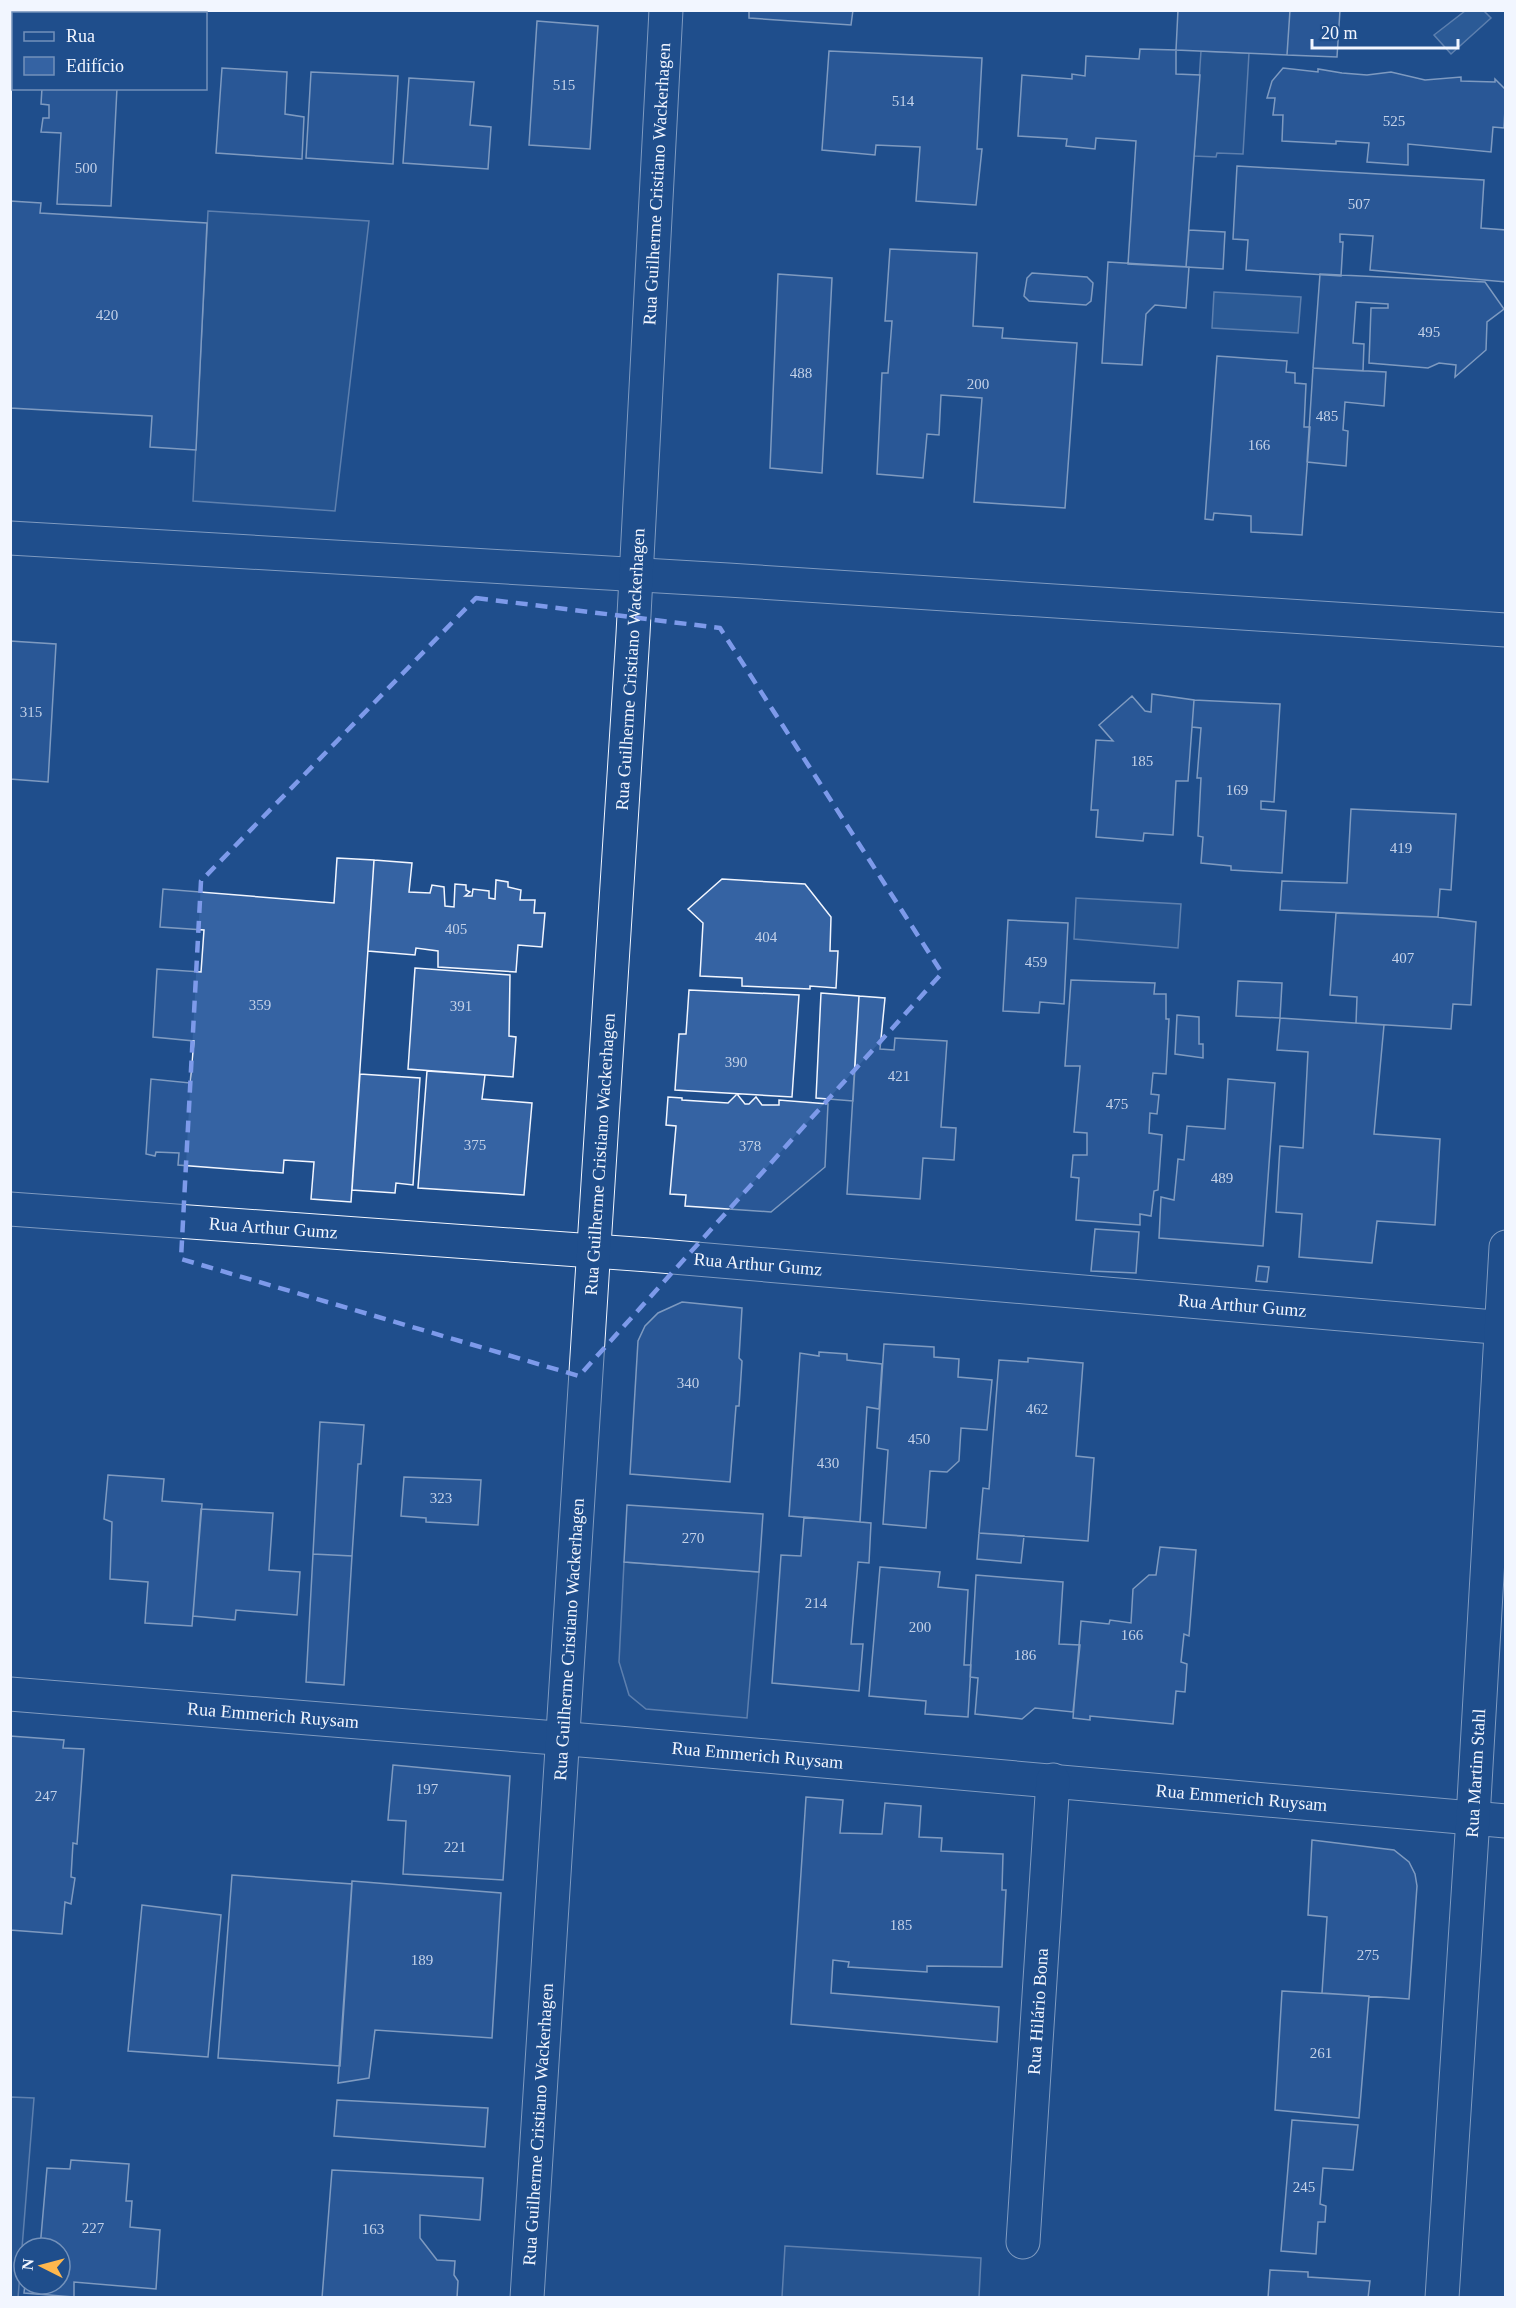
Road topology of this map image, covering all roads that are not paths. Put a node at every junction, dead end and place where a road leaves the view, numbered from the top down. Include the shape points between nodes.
1 (666, 10) edge
2 (10, 538) edge
3 (636, 575) junction
4 (1506, 630) edge
5 (10, 1209) edge
6 (1506, 1247) edge
7 (592, 1250) junction
8 (1503, 1328) edge
9 (10, 1694) edge
10 (562, 1738) junction
11 (1053, 1780) junction
12 (1473, 1818) junction
13 (1506, 1821) edge
14 (1023, 2242) dead end
15 (527, 2298) edge
16 (1442, 2298) edge

1 - 3 street, Rua Guilherme Cristiano Wackerhagen
2 - 3 street
3 - 4 street
3 - 7 street, Rua Guilherme Cristiano Wackerhagen
5 - 7 street, Rua Arthur Gumz
6 - 8 street, Rua Martim Stahl
7 - 8 street, Rua Arthur Gumz
7 - 10 street, Rua Guilherme Cristiano Wackerhagen
8 - 12 street, Rua Martim Stahl
9 - 10 street, Rua Emmerich Ruysam
10 - 11 street, Rua Emmerich Ruysam
10 - 15 street, Rua Guilherme Cristiano Wackerhagen
11 - 12 street, Rua Emmerich Ruysam
11 - 14 street, Rua Hilário Bona
12 - 13 street, Rua Emmerich Ruysam
12 - 16 street, Rua Martim Stahl

